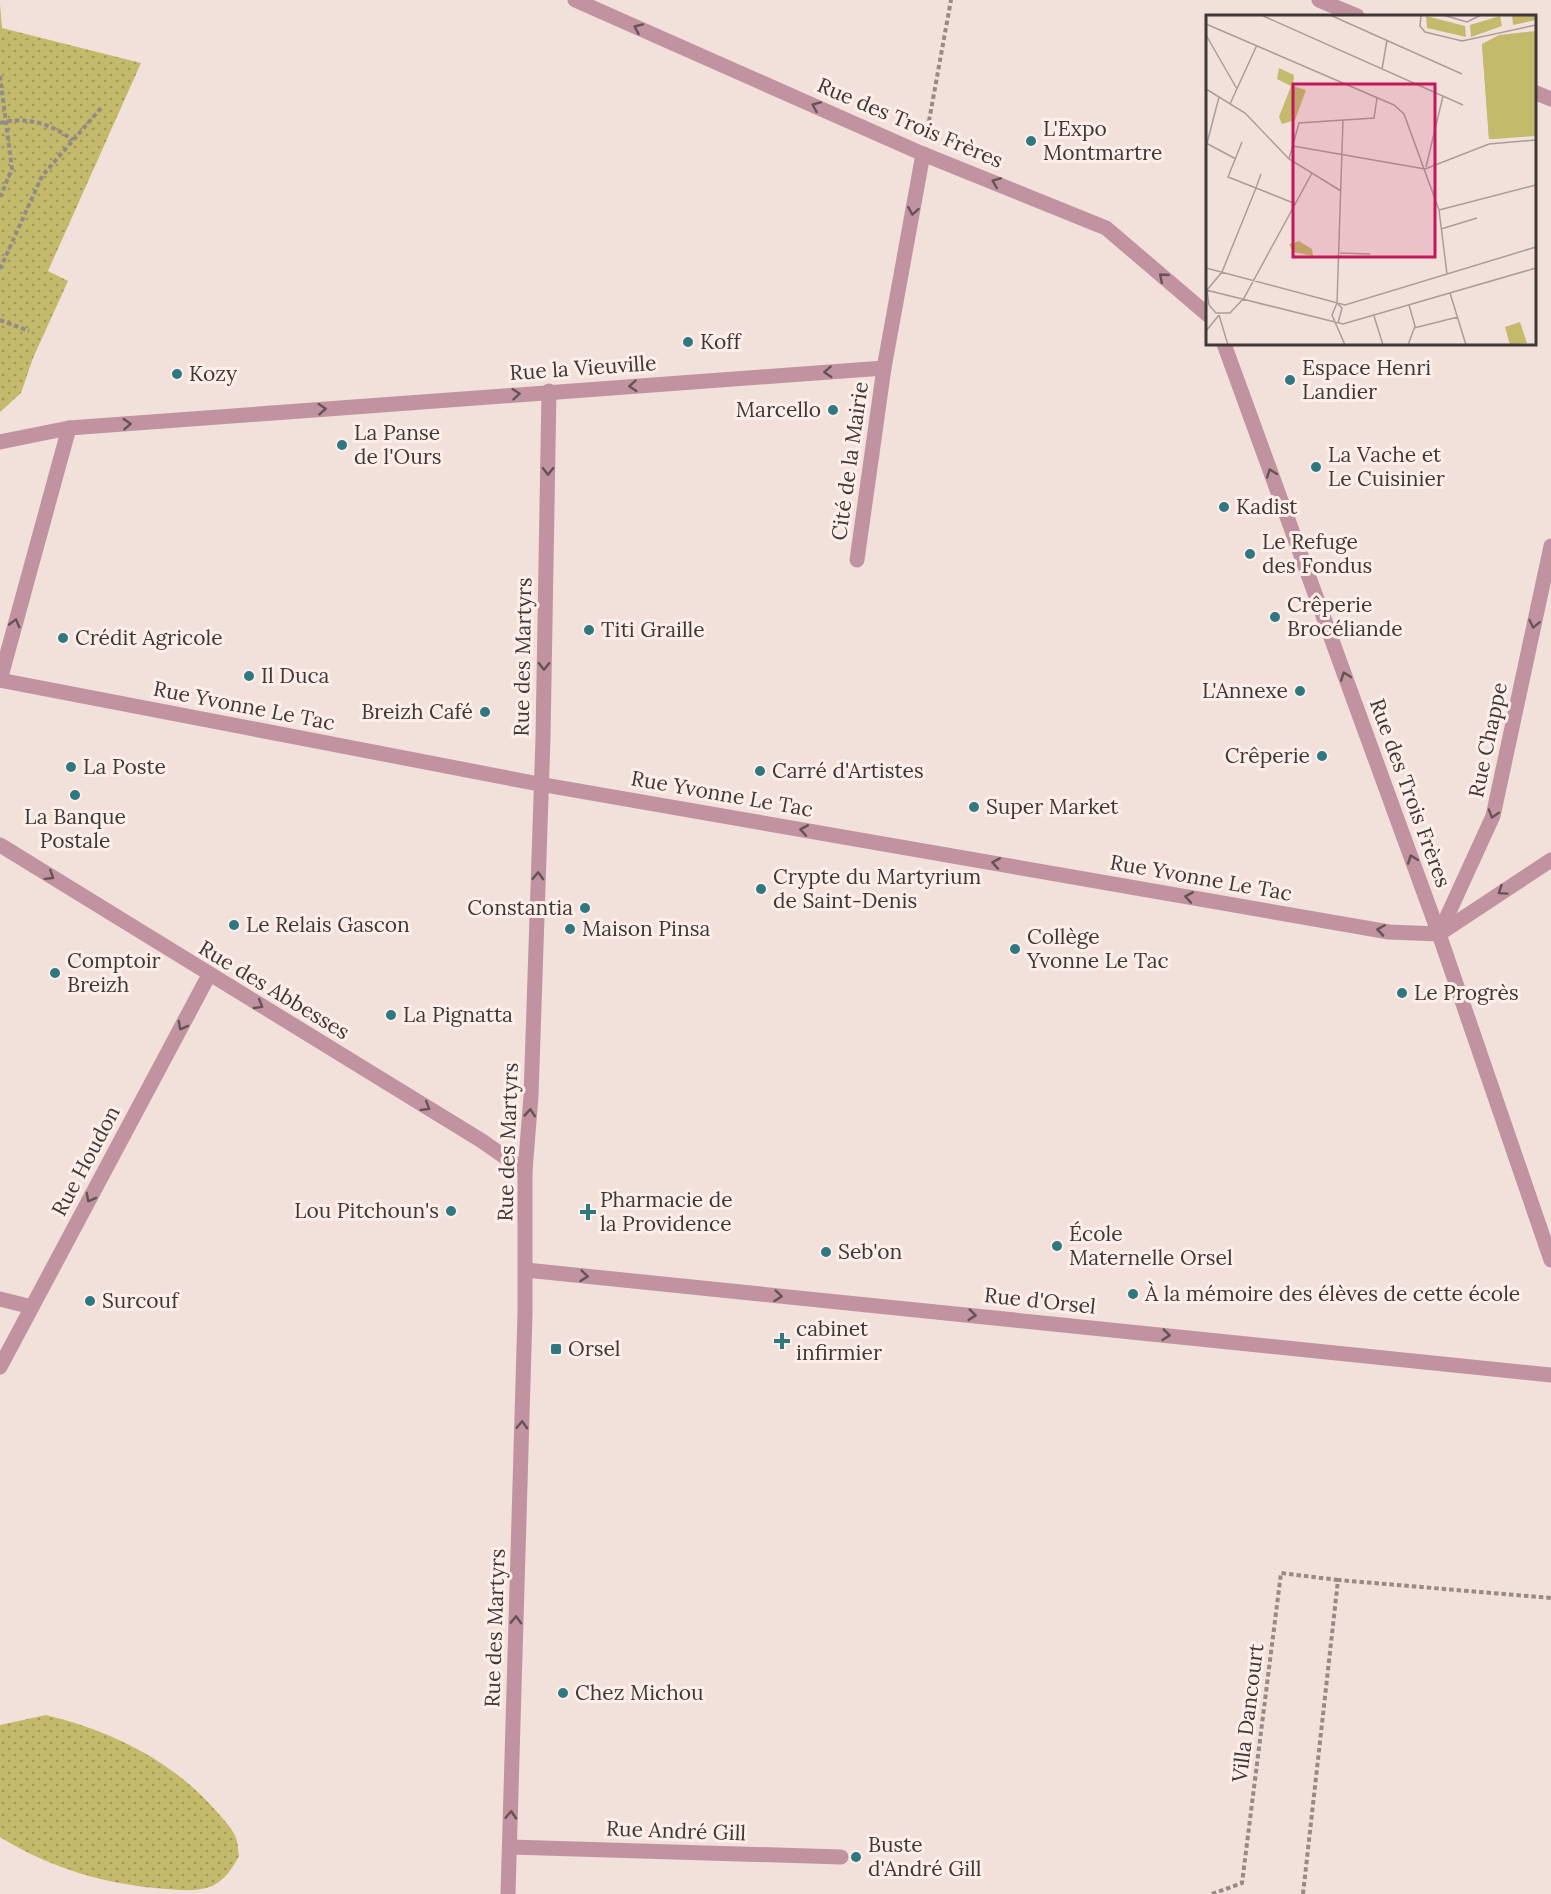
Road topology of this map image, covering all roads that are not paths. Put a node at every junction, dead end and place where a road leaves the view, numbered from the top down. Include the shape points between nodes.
1 (575, 0) edge
2 (1319, 0) edge
3 (1356, 15) edge
4 (1536, 93) edge
5 (1551, 99) edge
6 (923, 154) junction
7 (1206, 313) edge
8 (1224, 345) edge
9 (884, 368) junction
10 (549, 391) junction
11 (69, 428) junction
12 (0, 442) edge
13 (1551, 546) edge
14 (857, 560) dead end
15 (0, 680) edge
16 (539, 784) junction
17 (0, 845) edge
18 (1551, 860) edge
19 (1439, 934) junction
20 (209, 975) junction
21 (525, 1172) junction
22 (1551, 1260) edge
23 (526, 1270) junction
24 (0, 1299) edge
25 (32, 1307) junction
26 (0, 1367) edge
27 (1551, 1375) edge
28 (510, 1847) junction
29 (841, 1857) dead end
30 (507, 1894) edge

6 -> 1 street, Rue des Trois Frères
2 - 3 street
4 - 5 street
7 -> 6 street, Rue des Trois Frères via 1106,228
6 -> 9 street
19 -> 8 street, Rue des Trois Frères
9 -> 10 street, Rue la Vieuville
9 - 14 street, Cité de la Mairie
11 -> 10 street, Rue la Vieuville
10 -> 16 street, Rue des Martyrs
11 - 12 street, Rue la Vieuville
15 -> 11 street
13 -> 19 street, Rue Chappe via 1493,816
15 - 16 street, Rue Yvonne Le Tac
19 -> 16 street, Rue Yvonne Le Tac via 1389,932
21 -> 16 street, Rue des Martyrs via 531,1096
17 -> 20 street, Rue des Abbesses
18 -> 19 street
19 - 22 street, Rue des Trois Frères
20 -> 21 street, Rue des Abbesses via 482,1141
20 -> 25 street, Rue Houdon
21 - 23 street, Rue des Martyrs
23 -> 27 street, Rue d'Orsel
28 -> 23 street, Rue des Martyrs
24 - 25 street
25 - 26 street, Rue Houdon
28 - 29 street, Rue André Gill
28 - 30 street, Rue des Martyrs

